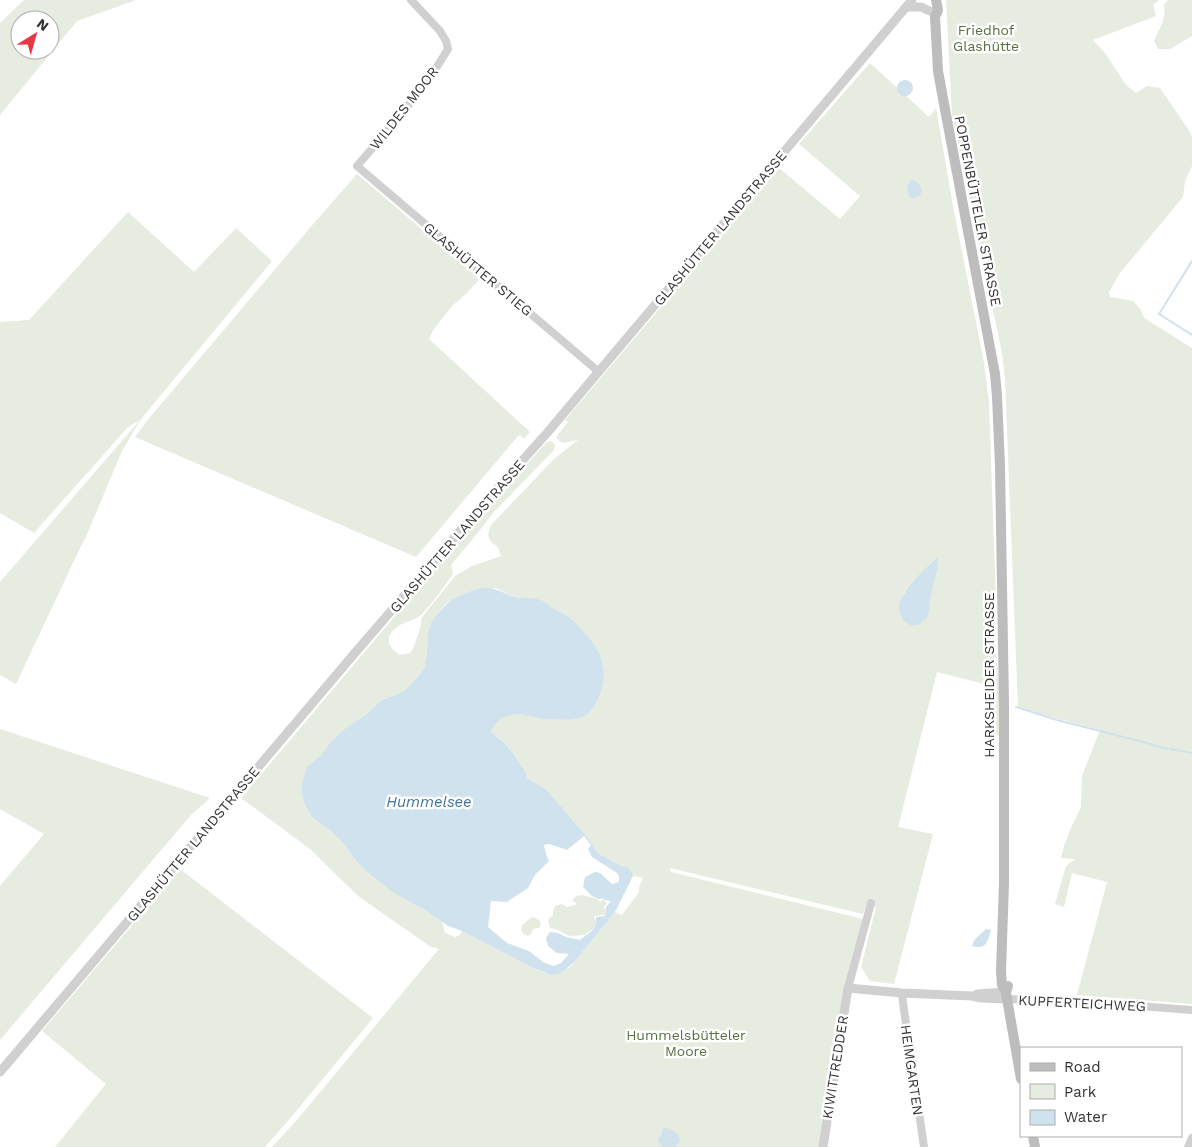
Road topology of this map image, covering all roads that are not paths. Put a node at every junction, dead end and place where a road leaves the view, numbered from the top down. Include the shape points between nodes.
1 (411, 0) edge
2 (930, 0) edge
3 (936, 0) edge
4 (910, 3) edge
5 (933, 15) junction
6 (358, 166) joint
7 (599, 372) junction
8 (998, 409) joint
9 (871, 903) dead end
10 (848, 988) junction
11 (902, 993) junction
12 (1007, 995) junction
13 (1192, 1010) edge
14 (0, 1072) edge
15 (1020, 1072) edge
16 (1192, 1138) edge
17 (822, 1147) edge
18 (924, 1147) edge
19 (1188, 1147) edge

1 - 6 street, WILDES MOOR via 440,31 448,49 430,78
2 - 5 main road, POPPENBÜTTELER STRASSE
3 - 5 main road, POPPENBÜTTELER STRASSE via 938,10
4 - 5 street
4 - 7 street, GLASHÜTTER LANDSTRASSE
5 - 8 main road, POPPENBÜTTELER STRASSE via 938,71 995,374
6 - 7 street, GLASHÜTTER STIEG
7 - 14 street, GLASHÜTTER LANDSTRASSE via 354,654
8 - 12 main road, HARKSHEIDER STRASSE via 1004,704 1003,941
9 - 10 street, KIWITTREDDER
10 - 11 street
10 - 17 street, KIWITTREDDER
11 - 12 street, KUPFERTEICHWEG via 981,998
11 - 18 street, HEIMGARTEN
12 - 13 street, KUPFERTEICHWEG
12 - 15 main road, HARKSHEIDER STRASSE
16 - 19 street

